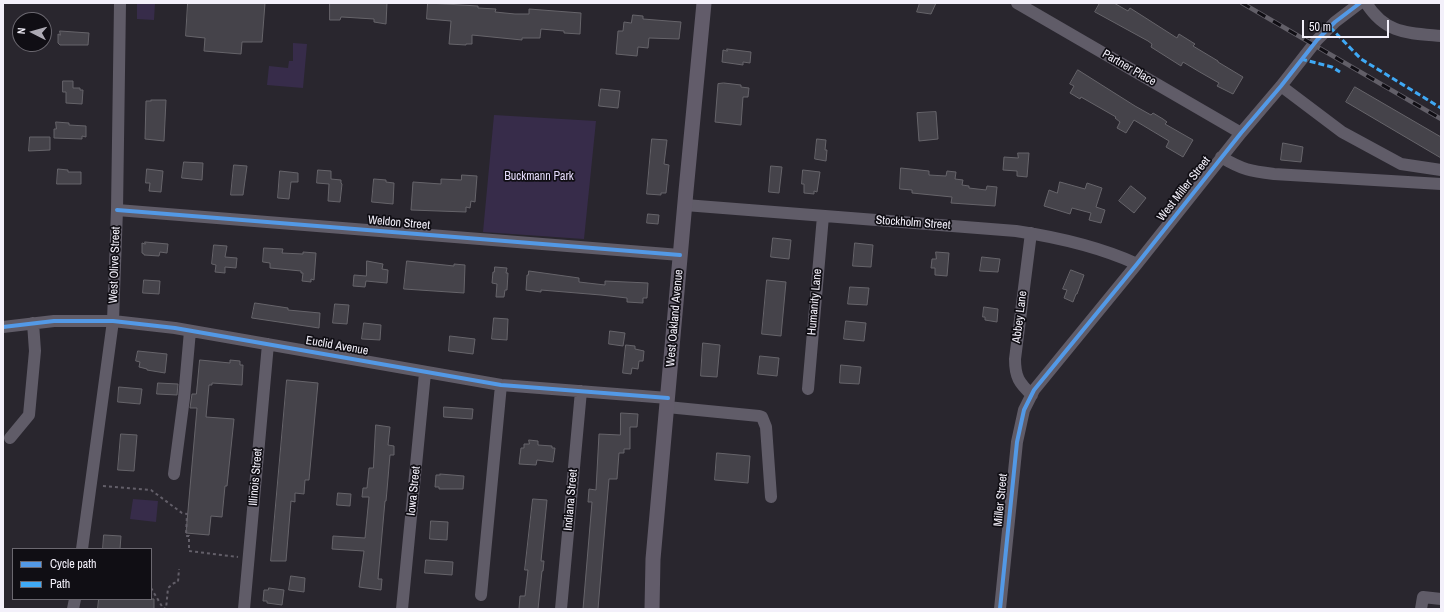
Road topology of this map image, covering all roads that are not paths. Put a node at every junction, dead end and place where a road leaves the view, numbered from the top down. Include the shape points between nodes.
1 (120, 3) edge
2 (704, 3) edge
3 (1017, 3) edge
4 (1360, 3) edge
5 (1366, 3) edge
6 (1441, 36) edge
7 (1281, 86) junction
8 (1241, 133) junction
9 (1222, 157) junction
10 (1441, 170) edge
11 (1441, 184) edge
12 (684, 205) junction
13 (117, 210) junction
14 (823, 216) junction
15 (1031, 233) junction
16 (680, 255) junction
17 (1136, 264) junction
18 (113, 321) junction
19 (33, 323) junction
20 (3, 328) edge
21 (190, 331) junction
22 (268, 344) junction
23 (425, 373) junction
24 (501, 385) junction
25 (808, 389) dead end
26 (581, 391) junction
27 (1032, 395) junction
28 (667, 403) junction
29 (10, 438) dead end
30 (174, 474) dead end
31 (770, 497) dead end
32 (82, 548) edge
33 (481, 595) dead end
34 (1441, 599) edge
35 (1422, 603) edge
36 (244, 609) edge
37 (402, 609) edge
38 (561, 609) edge
39 (652, 609) edge
40 (1000, 609) edge

1 - 13 street, West Olive Street
2 - 12 main road, West Oakland Avenue
3 - 8 street, Partner Place
4 - 7 street, West Miller Street via 1317,40
5 - 6 street via 1383,23 1405,33
7 - 8 street, West Miller Street
7 - 10 street via 1342,132 1401,164
8 - 9 street, West Miller Street
9 - 11 street via 1239,168 1274,174
9 - 17 street, West Miller Street
12 - 14 street, Stockholm Street
12 - 16 main road, West Oakland Avenue
13 - 16 street, Weldon Street
13 - 18 street, West Olive Street
14 - 15 street, Stockholm Street
14 - 25 street, Humanity Lane
15 - 17 street, Stockholm Street via 1121,257
15 - 27 street, Abbey Lane via 1015,370 1021,385
16 - 28 main road, West Oakland Avenue
17 - 27 street, West Miller Street
18 - 19 street, Euclid Avenue via 54,320
18 - 21 street, Euclid Avenue
18 - 32 street, West Olive Street
19 - 20 street, Euclid Avenue
19 - 29 street via 35,351 29,415
21 - 22 street, Euclid Avenue
21 - 30 street
22 - 23 street, Euclid Avenue
22 - 36 street, Illinois Street
23 - 24 street, Euclid Avenue
23 - 37 street, Iowa Street
24 - 26 street, Euclid Avenue
24 - 33 street
26 - 28 street, Euclid Avenue
26 - 38 street, Indiana Street
27 - 40 street, Miller Street via 1024,410 1017,442
28 - 31 street, Euclid Avenue via 762,417 766,427
28 - 39 main road, West Oakland Avenue via 653,559
34 - 35 street

